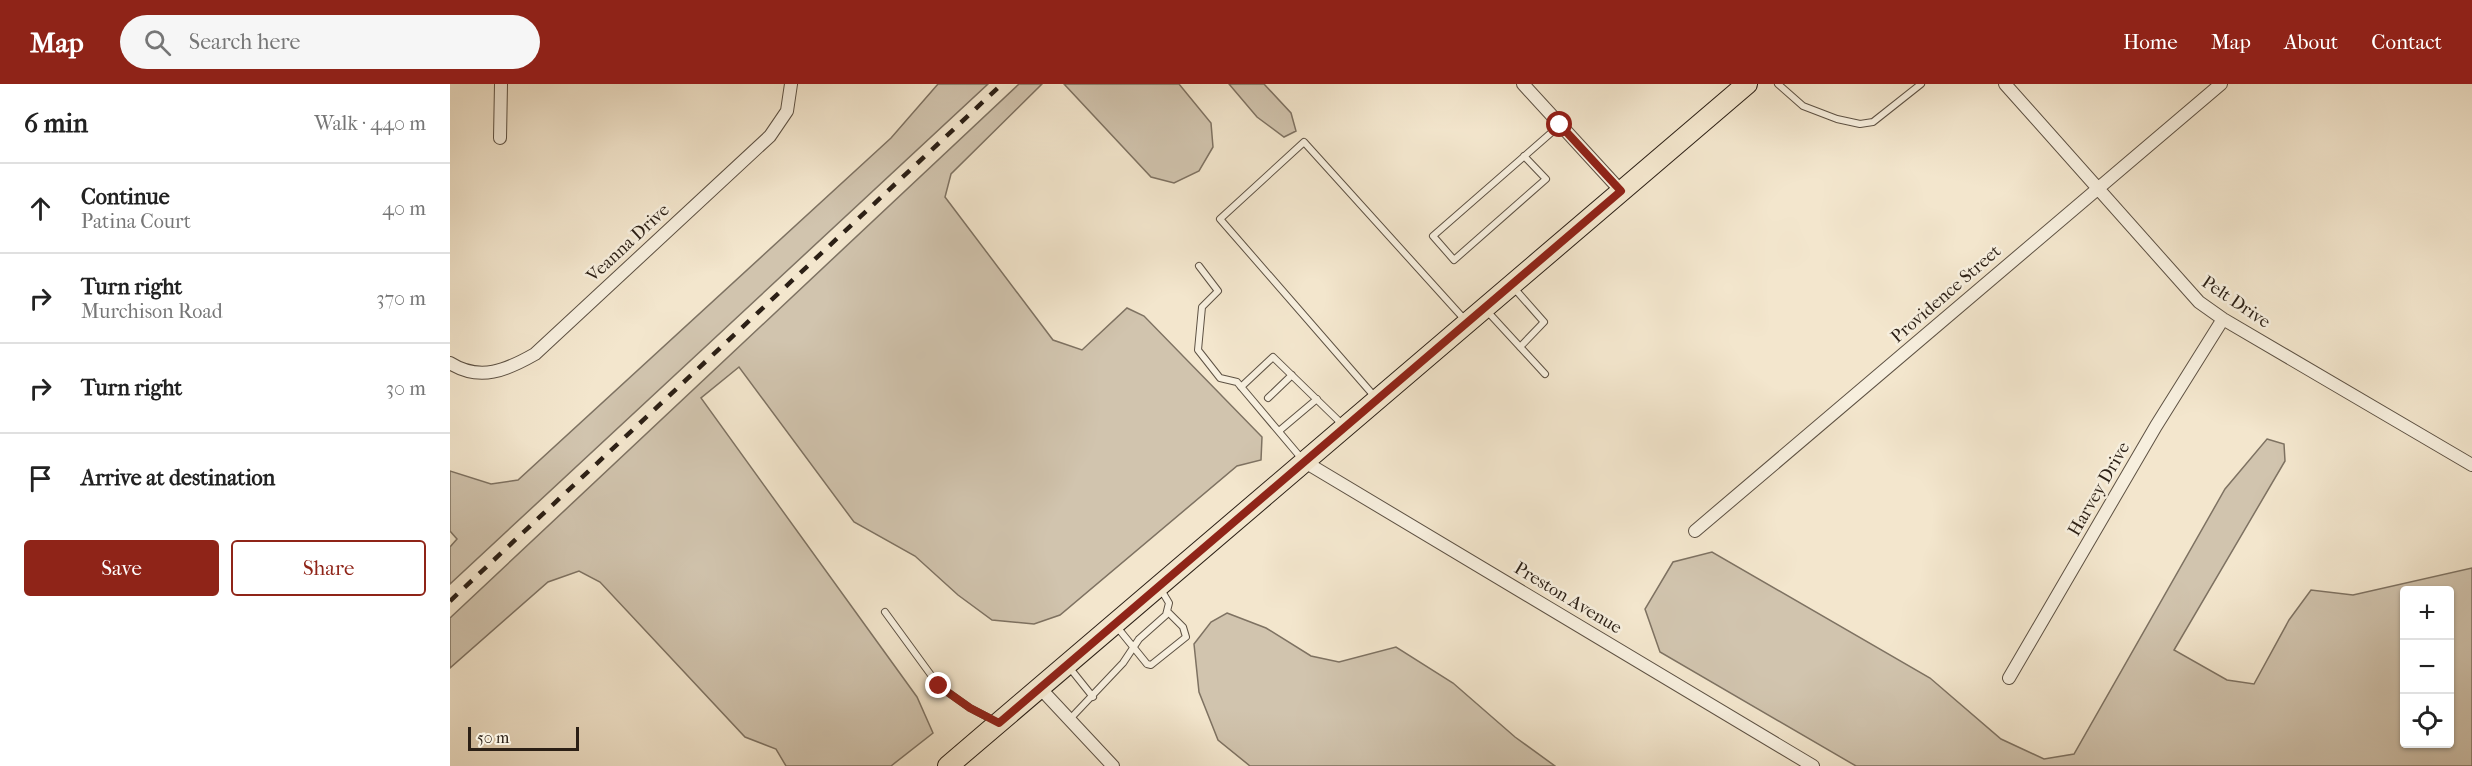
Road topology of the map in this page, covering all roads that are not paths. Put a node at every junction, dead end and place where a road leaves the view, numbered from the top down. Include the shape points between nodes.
1 (501, 84) edge
2 (791, 84) edge
3 (1523, 84) edge
4 (1747, 84) edge
5 (1778, 84) edge
6 (1922, 84) edge
7 (2005, 84) edge
8 (2221, 84) edge
9 (1560, 125) junction
10 (500, 138) dead end
11 (1524, 156) junction
12 (2097, 189) junction
13 (1621, 191) junction
14 (1199, 266) dead end
15 (1512, 286) junction
16 (1485, 308) junction
17 (2223, 319) junction
18 (1468, 322) junction
19 (1520, 346) junction
20 (450, 363) edge
21 (1545, 374) dead end
22 (1292, 375) junction
23 (1241, 387) junction
24 (1268, 398) dead end
25 (1317, 399) junction
26 (1377, 400) junction
27 (1345, 427) junction
28 (1279, 431) junction
29 (1305, 462) junction
30 (2472, 465) edge
31 (1695, 531) dead end
32 (1159, 586) junction
33 (885, 612) dead end
34 (1168, 612) junction
35 (1115, 624) junction
36 (1133, 647) junction
37 (1067, 664) junction
38 (2009, 678) dead end
39 (1040, 688) junction
40 (1093, 697) junction
41 (1070, 719) junction
42 (999, 723) junction
43 (948, 766) edge
44 (1113, 766) edge
45 (1813, 766) edge

1 - 10 street
2 - 20 street, Veanna Drive via 787,111 770,136 535,354 489,374 469,372
3 - 9 street
4 - 13 main road
5 - 6 lane via 1803,106 1860,124 1873,122
7 - 12 street, Pelt Drive
8 - 12 street, Providence Street
9 - 11 lane
9 - 13 street
11 - 11 lane via 1433,236 1454,260 1546,179
12 - 17 street, Pelt Drive via 2185,289
12 - 31 street, Providence Street
13 - 15 main road
14 - 23 lane via 1218,291 1202,307 1198,350 1220,378 1237,382
15 - 16 main road
15 - 19 lane via 1544,322
16 - 18 main road
16 - 19 lane
17 - 30 street, Pelt Drive
17 - 38 street, Harvey Drive
18 - 26 main road
18 - 26 lane via 1304,142 1220,219
19 - 21 lane
22 - 23 lane via 1273,357
22 - 24 lane
22 - 25 lane
23 - 28 lane
25 - 27 lane
25 - 28 lane
26 - 27 main road
27 - 29 main road
28 - 29 lane
29 - 32 main road
29 - 45 street, Preston Avenue
32 - 34 lane via 1168,598
32 - 35 main road
33 - 42 lane via 939,686
34 - 36 lane
34 - 36 lane via 1186,631 1184,639 1151,665
35 - 36 lane
35 - 37 main road
36 - 40 lane
37 - 39 main road
37 - 40 lane
39 - 41 street
39 - 42 main road
40 - 41 lane
41 - 44 street
42 - 43 main road

